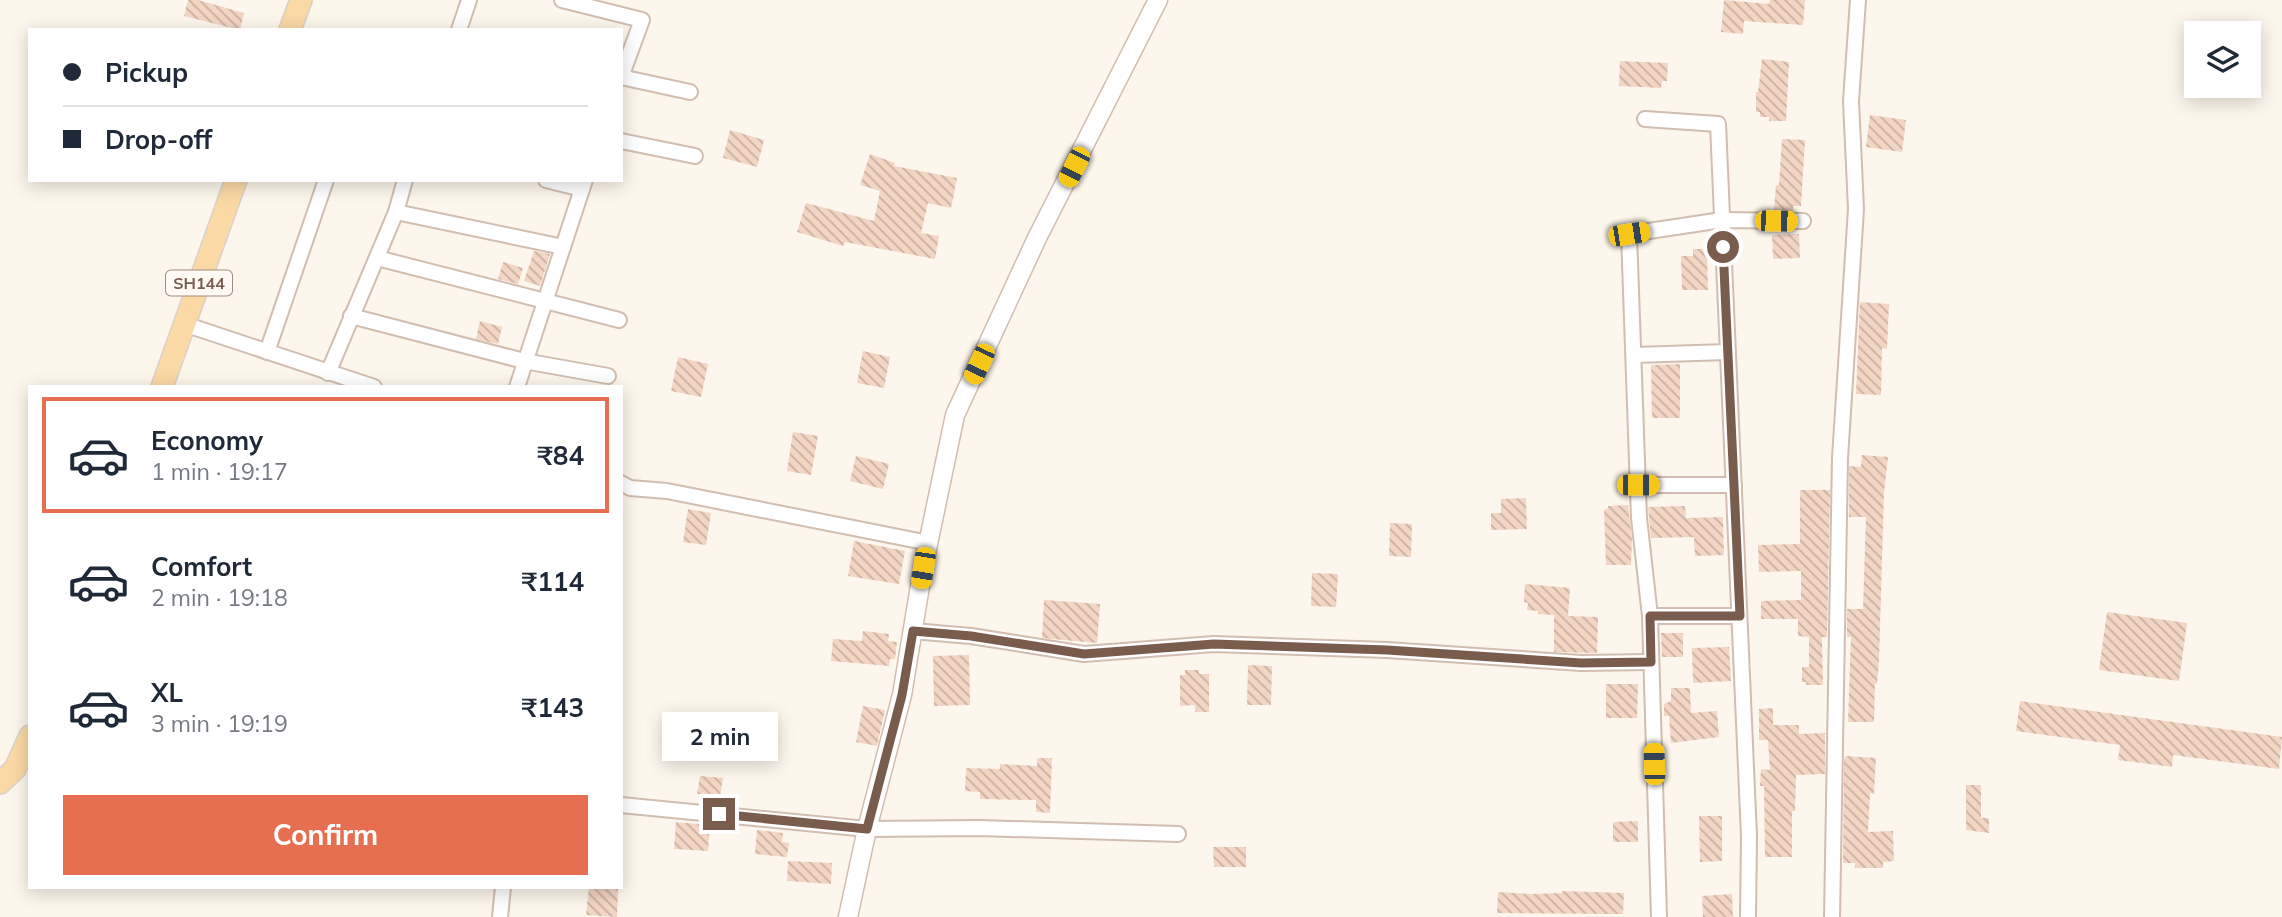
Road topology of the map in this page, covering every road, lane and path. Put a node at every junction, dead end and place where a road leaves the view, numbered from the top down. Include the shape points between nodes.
1 (301, 0) edge
2 (469, 0) edge
3 (562, 0) edge
4 (1158, 0) edge
5 (1858, 0) edge
6 (291, 28) edge
7 (460, 28) edge
8 (623, 72) edge
9 (623, 77) edge
10 (690, 92) dead end
11 (1645, 119) dead end
12 (623, 141) edge
13 (695, 156) dead end
14 (235, 182) edge
15 (325, 182) edge
16 (404, 182) edge
17 (561, 182) edge
18 (584, 185) edge
19 (396, 212) junction
20 (1722, 220) junction
21 (1804, 221) dead end
22 (563, 247) junction
23 (377, 258) junction
24 (543, 302) junction
25 (351, 316) junction
26 (620, 320) dead end
27 (184, 324) junction
28 (267, 352) junction
29 (1728, 352) junction
30 (1634, 355) junction
31 (524, 361) junction
32 (328, 373) junction
33 (608, 376) dead end
34 (163, 385) edge
35 (367, 385) edge
36 (518, 385) edge
37 (623, 484) edge
38 (1638, 485) junction
39 (1734, 485) junction
40 (929, 542) junction
41 (1650, 616) junction
42 (1740, 616) junction
43 (913, 631) junction
44 (1651, 662) junction
45 (28, 741) edge
46 (15, 775) edge
47 (623, 805) edge
48 (867, 829) junction
49 (1178, 834) dead end
50 (503, 889) edge
51 (500, 917) edge
52 (848, 917) edge
53 (1659, 917) edge
54 (1748, 917) edge
55 (1832, 917) edge

1 - 6 main road
2 - 7 street
3 - 8 street via 642,20
4 - 40 street via 1037,239 955,415
5 - 55 street via 1851,101 1856,209 1840,458
9 - 10 street
11 - 20 street via 1718,124
12 - 13 street
14 - 27 main road, SH144
15 - 28 street
16 - 19 street
17 - 18 street
18 - 22 street
19 - 22 street
19 - 23 street
20 - 21 street
20 - 29 street
20 - 30 street via 1629,234
22 - 24 street
23 - 24 street
23 - 25 street
24 - 26 street
24 - 31 street
25 - 31 street
25 - 32 street
27 - 28 street
27 - 34 main road, SH144
28 - 32 street
29 - 30 street
29 - 39 street
30 - 38 street
31 - 33 street
31 - 36 street
32 - 35 street
37 - 40 street
38 - 39 street
38 - 41 street
39 - 42 street
40 - 43 street
41 - 42 street
41 - 44 street
42 - 54 street
43 - 44 street via 1084,654 1214,644 1581,663
43 - 48 street via 902,695
44 - 53 street
45 - 46 main road
47 - 48 street
48 - 49 street
48 - 52 street
50 - 51 street

